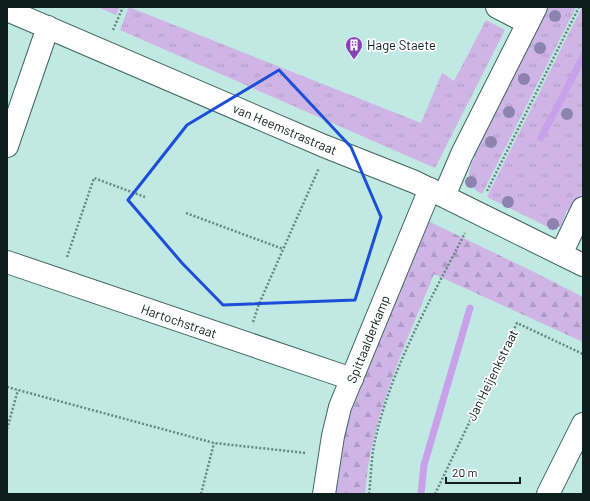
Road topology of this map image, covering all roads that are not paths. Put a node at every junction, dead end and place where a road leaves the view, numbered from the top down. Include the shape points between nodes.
1 (497, 7) edge
2 (7, 10) edge
3 (532, 15) edge
4 (48, 28) junction
5 (7, 146) edge
6 (437, 192) junction
7 (583, 208) edge
8 (578, 230) edge
9 (560, 254) junction
10 (7, 262) edge
11 (583, 265) edge
12 (352, 379) junction
13 (583, 424) edge
14 (324, 494) edge
15 (548, 494) edge

1 - 3 street
2 - 4 street, van Heemstrastraat
3 - 6 street, Spittaalderkamp via 462,154
4 - 5 street
4 - 6 street, van Heemstrastraat
6 - 9 street, van Heemstrastraat
6 - 12 street, Spittaalderkamp
7 - 8 street
8 - 9 street
9 - 11 street, van Heemstrastraat
10 - 12 street, Hartochstraat
12 - 14 street, Spittaalderkamp via 340,407
13 - 15 street

